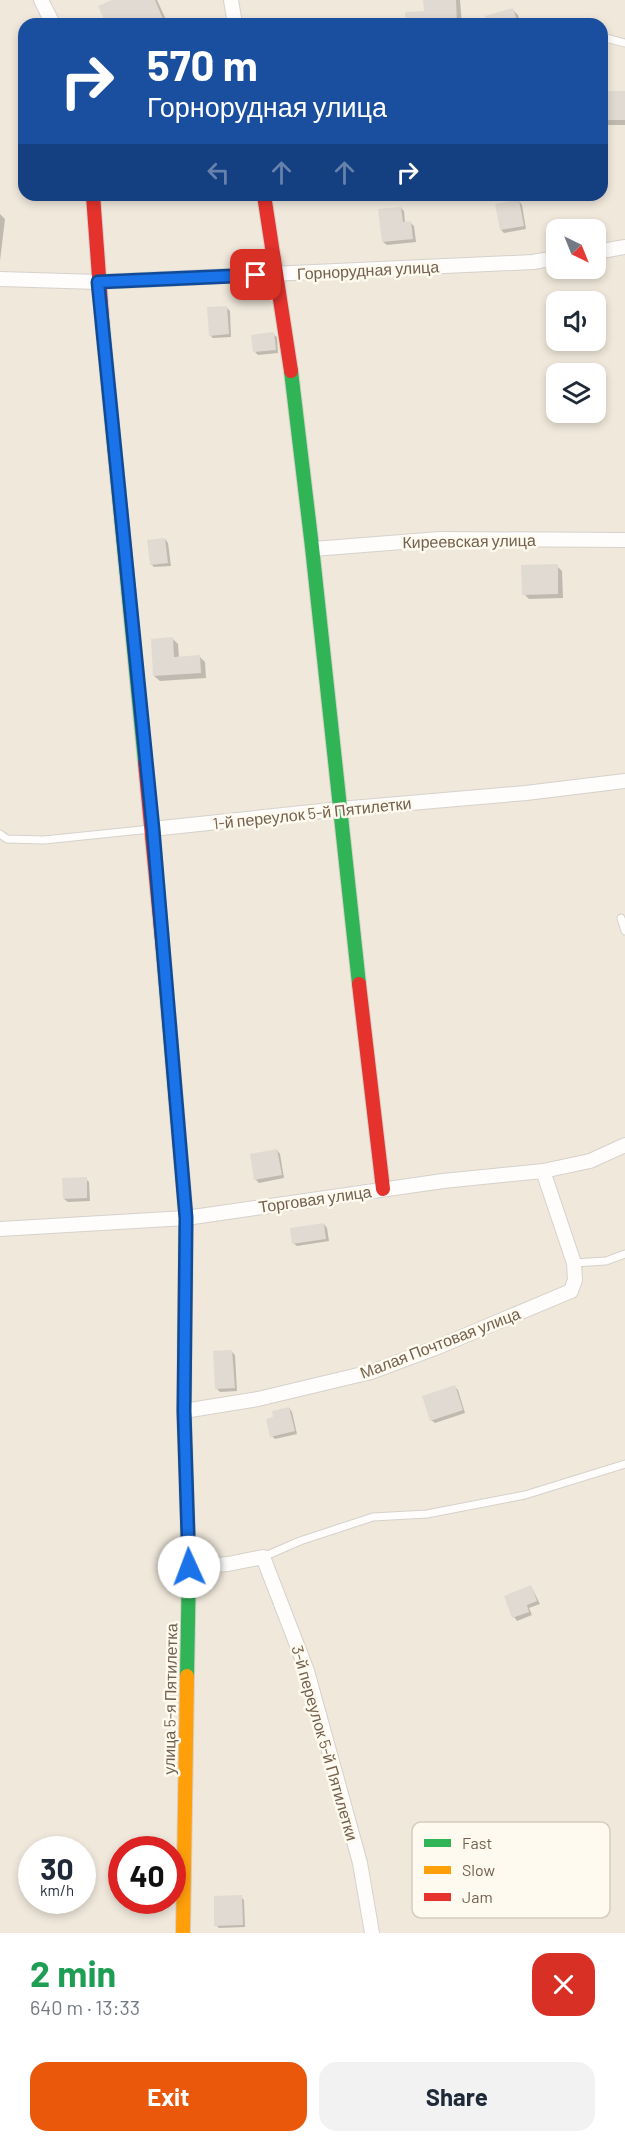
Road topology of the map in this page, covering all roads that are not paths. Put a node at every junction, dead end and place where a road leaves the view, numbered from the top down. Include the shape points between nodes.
1 (40, 0) edge
2 (231, 0) edge
3 (50, 18) edge
4 (234, 18) edge
5 (608, 39) edge
6 (625, 44) edge
7 (93, 201) edge
8 (265, 201) edge
9 (625, 247) edge
10 (606, 250) edge
11 (546, 260) edge
12 (278, 274) junction
13 (0, 279) edge
14 (98, 282) junction
15 (625, 540) edge
16 (313, 549) junction
17 (625, 781) edge
18 (340, 809) junction
19 (153, 829) junction
20 (0, 834) edge
21 (621, 918) dead end
22 (625, 931) edge
23 (625, 1145) edge
24 (543, 1171) junction
25 (383, 1189) junction
26 (186, 1218) junction
27 (0, 1229) edge
28 (625, 1254) edge
29 (574, 1263) junction
30 (184, 1411) junction
31 (625, 1464) edge
32 (263, 1557) junction
33 (189, 1567) junction
34 (183, 1933) edge
35 (372, 1933) edge

1 - 3 street
2 - 4 street
5 - 6 lane
7 - 14 street, улица 5-я Пятилетка
8 - 12 street
9 - 10 street
11 - 12 street, Горнорудная улица
12 - 14 street, Горнорудная улица
12 - 16 street
13 - 14 street, Горнорудная улица
14 - 19 street, улица 5-я Пятилетка
15 - 16 street, Киреевская улица via 440,539
16 - 18 street
17 - 18 street, 1-й переулок 5-й Пятилетки
18 - 19 street, 1-й переулок 5-й Пятилетки
18 - 25 street
19 - 20 lane, 1-й переулок 5-й Пятилетки via 44,840 7,839
19 - 26 street, улица 5-я Пятилетка
21 - 22 lane
23 - 24 street, Торговая улица via 590,1161
24 - 25 street, Торговая улица
24 - 29 street, Малая Почтовая улица
25 - 26 street, Торговая улица
26 - 27 street, Торговая улица
26 - 30 street, улица 5-я Пятилетка
28 - 29 lane via 606,1261
29 - 30 street, Малая Почтовая улица via 571,1291 438,1347 360,1375 258,1399
30 - 33 street, улица 5-я Пятилетка
31 - 32 lane via 525,1495 427,1514 373,1516
32 - 33 street
32 - 35 street, 3-й переулок 5-й Пятилетки via 307,1671 360,1863
33 - 34 street, улица 5-я Пятилетка

